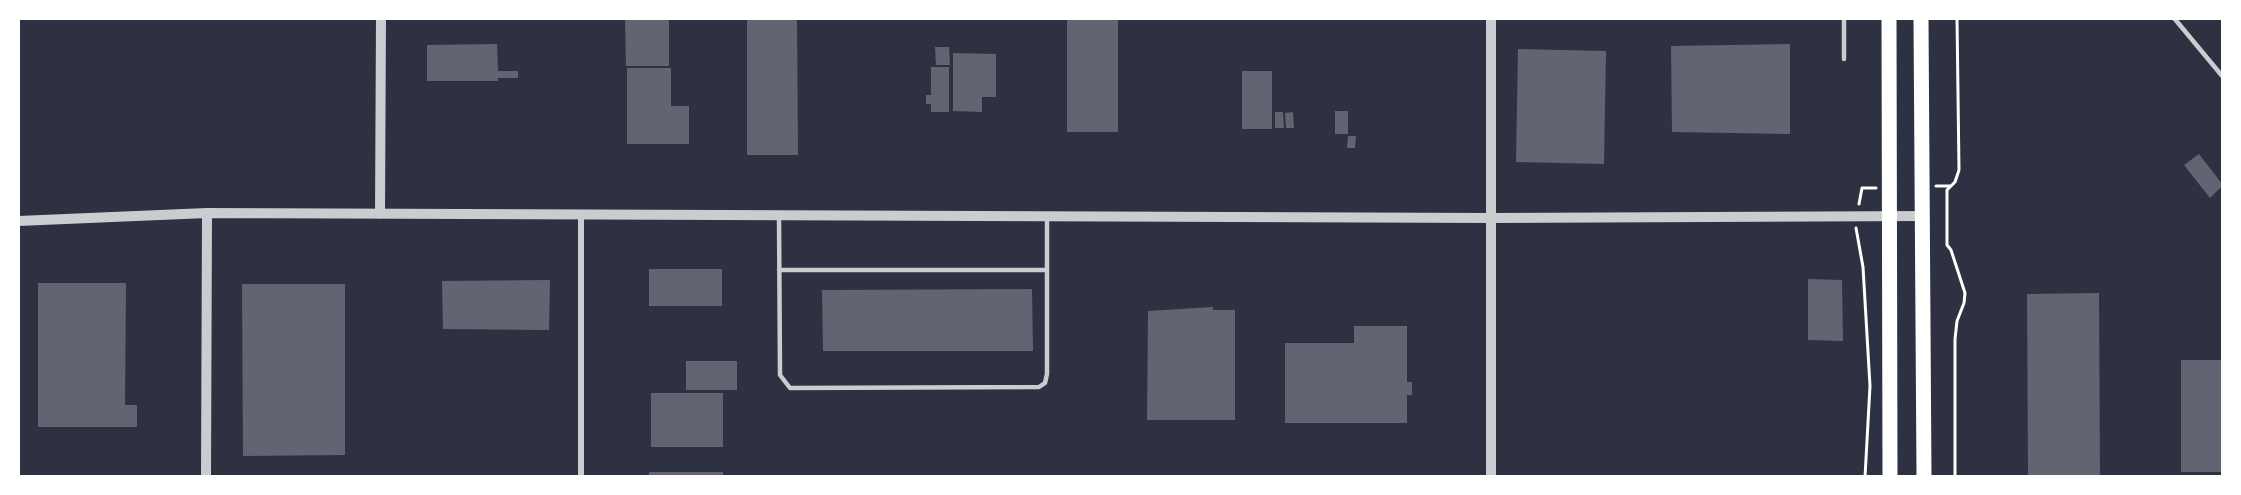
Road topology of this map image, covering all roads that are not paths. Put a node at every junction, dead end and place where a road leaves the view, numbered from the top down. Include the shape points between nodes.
1 (381, 18) edge
2 (1491, 18) edge
3 (1844, 18) edge
4 (1889, 18) edge
5 (1921, 18) edge
6 (2174, 18) edge
7 (1844, 59) dead end
8 (2223, 77) edge
9 (207, 213) junction
10 (380, 214) junction
11 (581, 215) junction
12 (779, 216) junction
13 (1924, 216) junction
14 (1047, 217) junction
15 (1890, 217) junction
16 (1492, 218) junction
17 (18, 221) edge
18 (779, 270) junction
19 (1047, 270) junction
20 (206, 477) edge
21 (581, 477) edge
22 (1491, 477) edge
23 (1890, 477) edge
24 (1924, 477) edge

1 - 10 street
2 - 16 street
3 - 7 lane
4 - 15 main road
5 - 13 main road
6 - 8 lane
9 - 10 street
9 - 17 street
9 - 20 street
10 - 11 street
11 - 12 street
11 - 21 street
12 - 14 street
12 - 18 lane
13 - 15 street
13 - 24 main road
14 - 16 street
14 - 19 lane
15 - 16 street
15 - 23 main road
16 - 22 street
18 - 19 lane
18 - 19 lane via 780,375 790,388 1039,387 1045,383 1047,374

